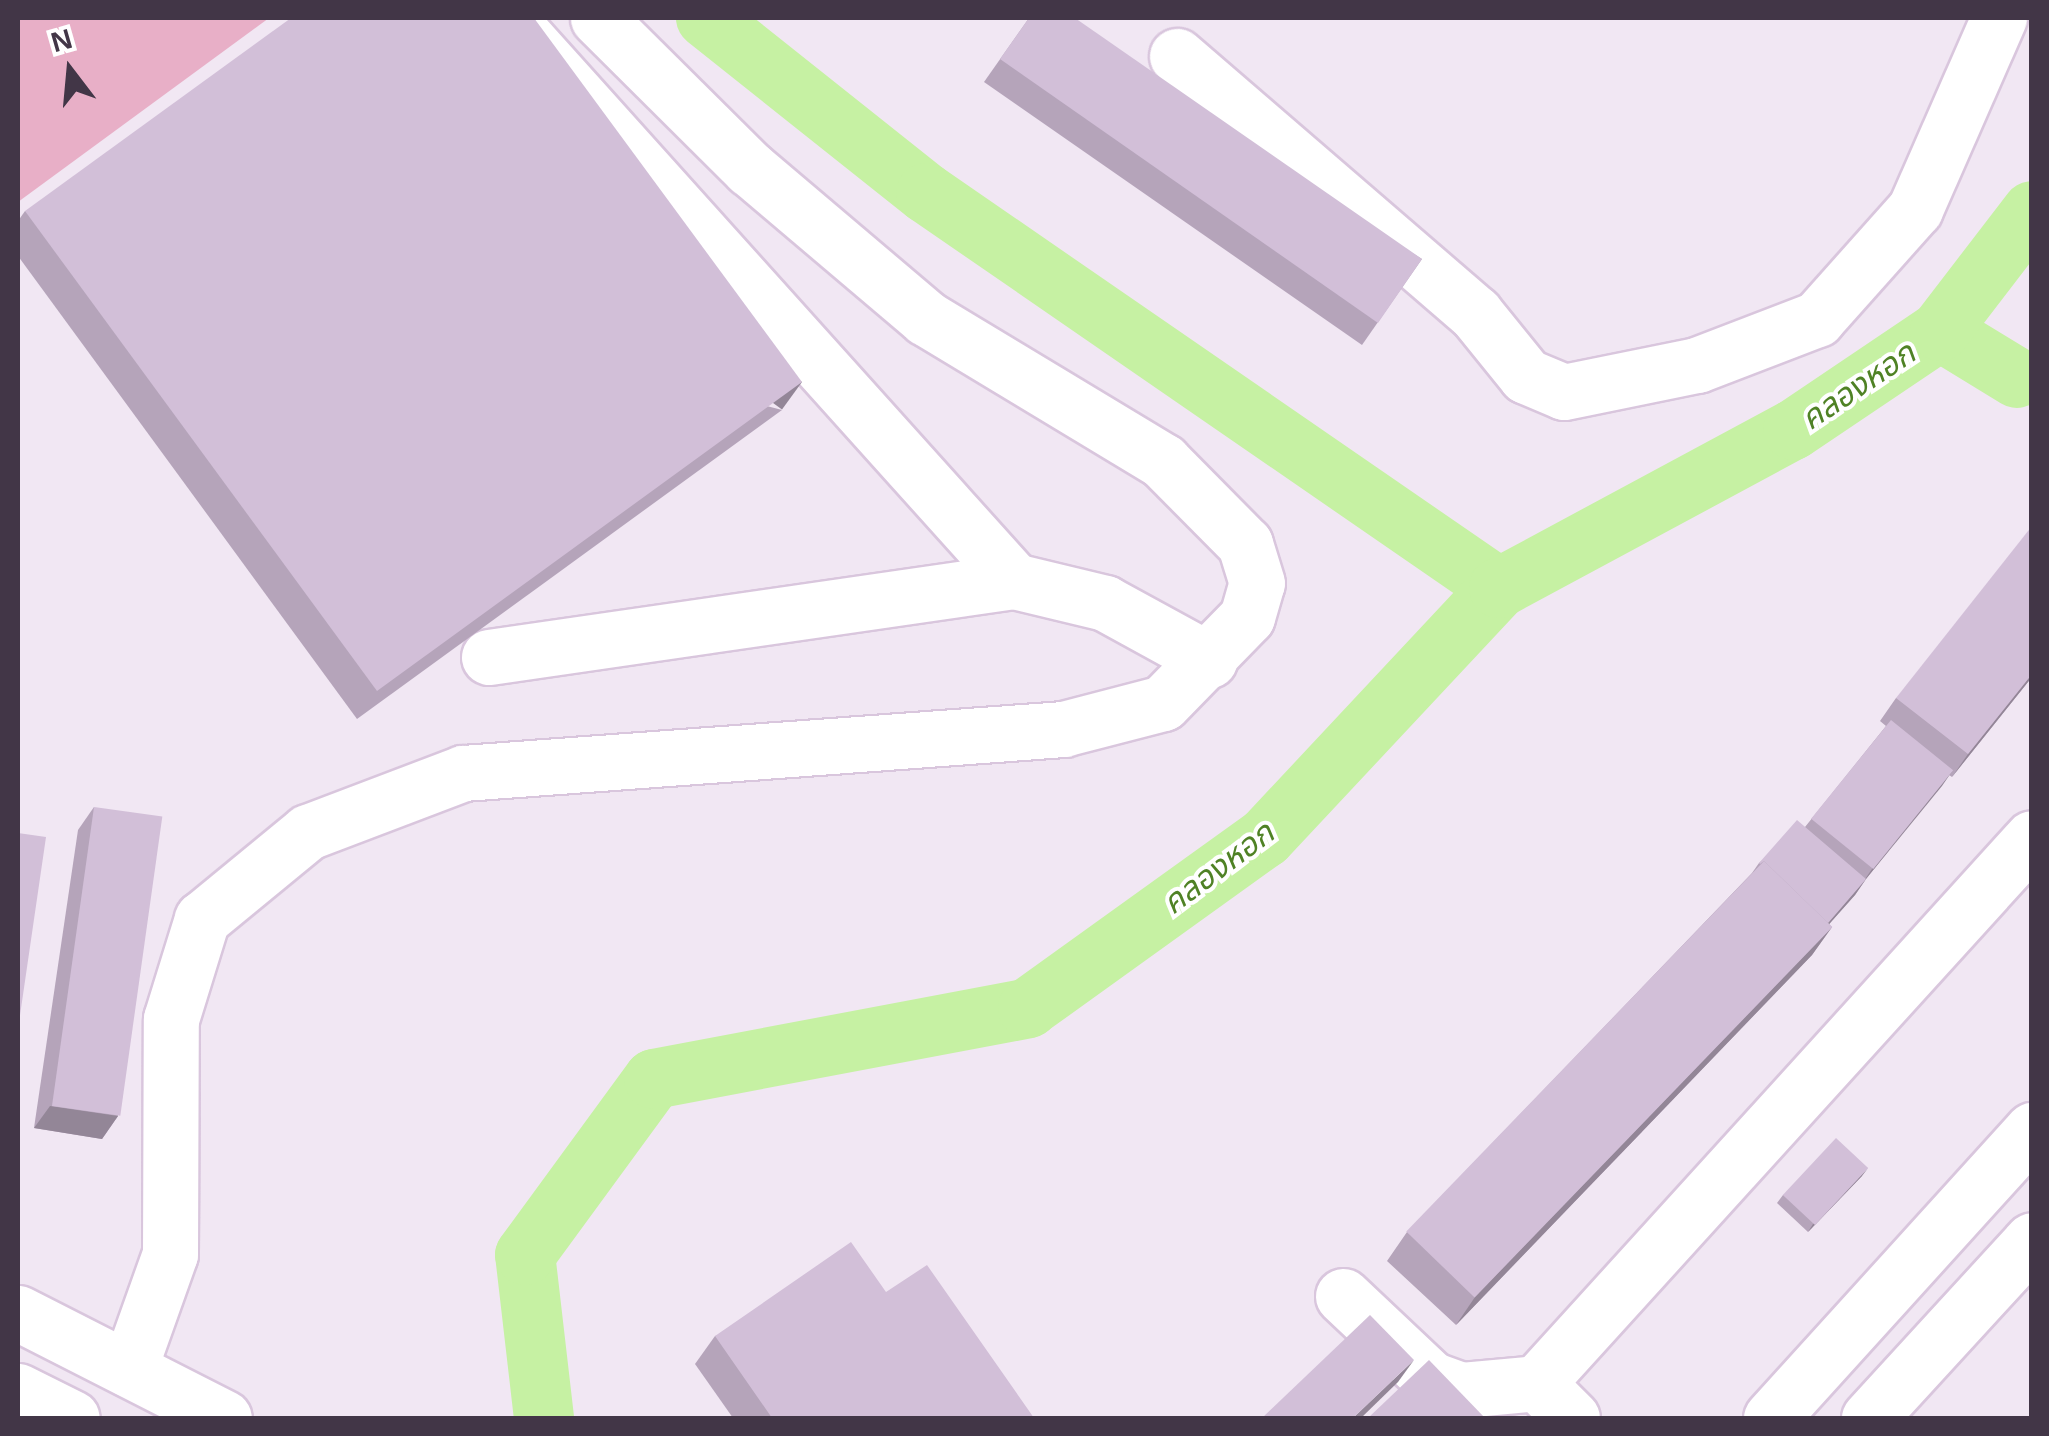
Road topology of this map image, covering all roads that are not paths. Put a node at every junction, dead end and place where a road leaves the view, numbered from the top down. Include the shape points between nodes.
1 (508, 18) edge
2 (598, 18) edge
3 (1999, 18) edge
4 (1177, 56) dead end
5 (1014, 581) junction
6 (489, 658) edge
7 (1208, 660) junction
8 (2032, 838) edge
9 (2032, 1130) edge
10 (2032, 1240) edge
11 (1343, 1296) dead end
12 (1876, 1296) junction
13 (18, 1312) edge
14 (1936, 1344) junction
15 (129, 1369) junction
16 (18, 1390) edge
17 (1555, 1401) edge
18 (72, 1418) edge
19 (224, 1418) edge
20 (1771, 1418) edge
21 (1869, 1418) edge

1 - 5 street
2 - 7 street via 750,169 926,318 1163,461 1245,544 1257,583 1247,617
3 - 4 street via 1915,209 1817,319 1697,364 1564,392 1526,376 1475,313
5 - 6 street
5 - 7 street via 1105,603
7 - 15 street via 1163,703 1063,729 463,773 308,832 202,920 171,1018 170,1254
8 - 17 street
9 - 12 street
10 - 14 street
11 - 17 street via 1431,1379 1462,1390
12 - 14 street
12 - 20 street
13 - 15 street
14 - 21 street
15 - 19 street
16 - 18 street

